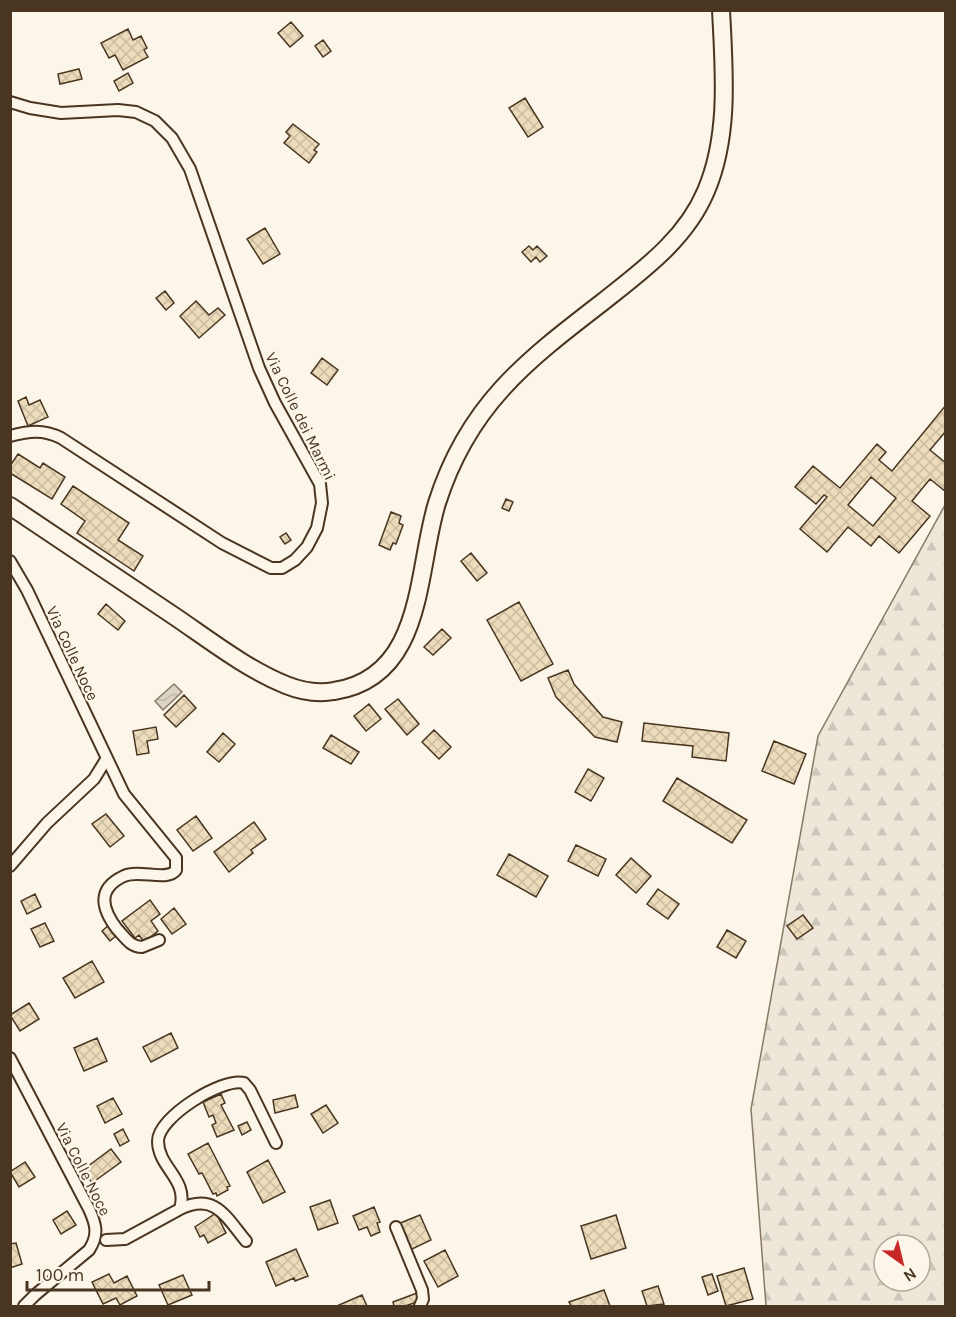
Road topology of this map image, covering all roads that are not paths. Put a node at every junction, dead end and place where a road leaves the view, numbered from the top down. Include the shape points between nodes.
1 (721, 10) edge
2 (10, 102) edge
3 (10, 436) edge
4 (10, 506) edge
5 (10, 561) edge
6 (107, 758) junction
7 (10, 866) edge
8 (159, 940) dead end
9 (10, 1058) edge
10 (276, 1143) dead end
11 (180, 1209) junction
12 (396, 1227) dead end
13 (97, 1228) junction
14 (106, 1240) junction
15 (246, 1241) dead end
16 (93, 1244) junction
17 (24, 1306) edge
18 (420, 1306) edge

1 - 4 main road via 720,132 713,172 702,199 682,231 661,254 521,368 475,422 439,498 406,634 394,656 372,677 326,692 306,691 278,682
2 - 3 street, Via Colle dei Marmi via 61,113 136,112 155,121 172,138 190,169 259,368 320,484 318,523 296,560 282,568 271,568 222,543 61,438 36,431
5 - 6 street, Via Colle Noce
6 - 7 street via 94,779
6 - 8 street, Via Colle Noce via 127,799 176,858 177,866 168,876 137,873 118,879 106,891 105,909 134,946 147,946
9 - 13 street, Via Colle Noce
10 - 11 street via 244,1083 233,1083 186,1105 164,1127 158,1140 161,1153 182,1189
11 - 14 street via 125,1239
11 - 15 street via 197,1203 210,1204 222,1212
12 - 18 street via 422,1290
13 - 14 street
13 - 16 street, Via Colle Noce
14 - 16 street
16 - 17 street

